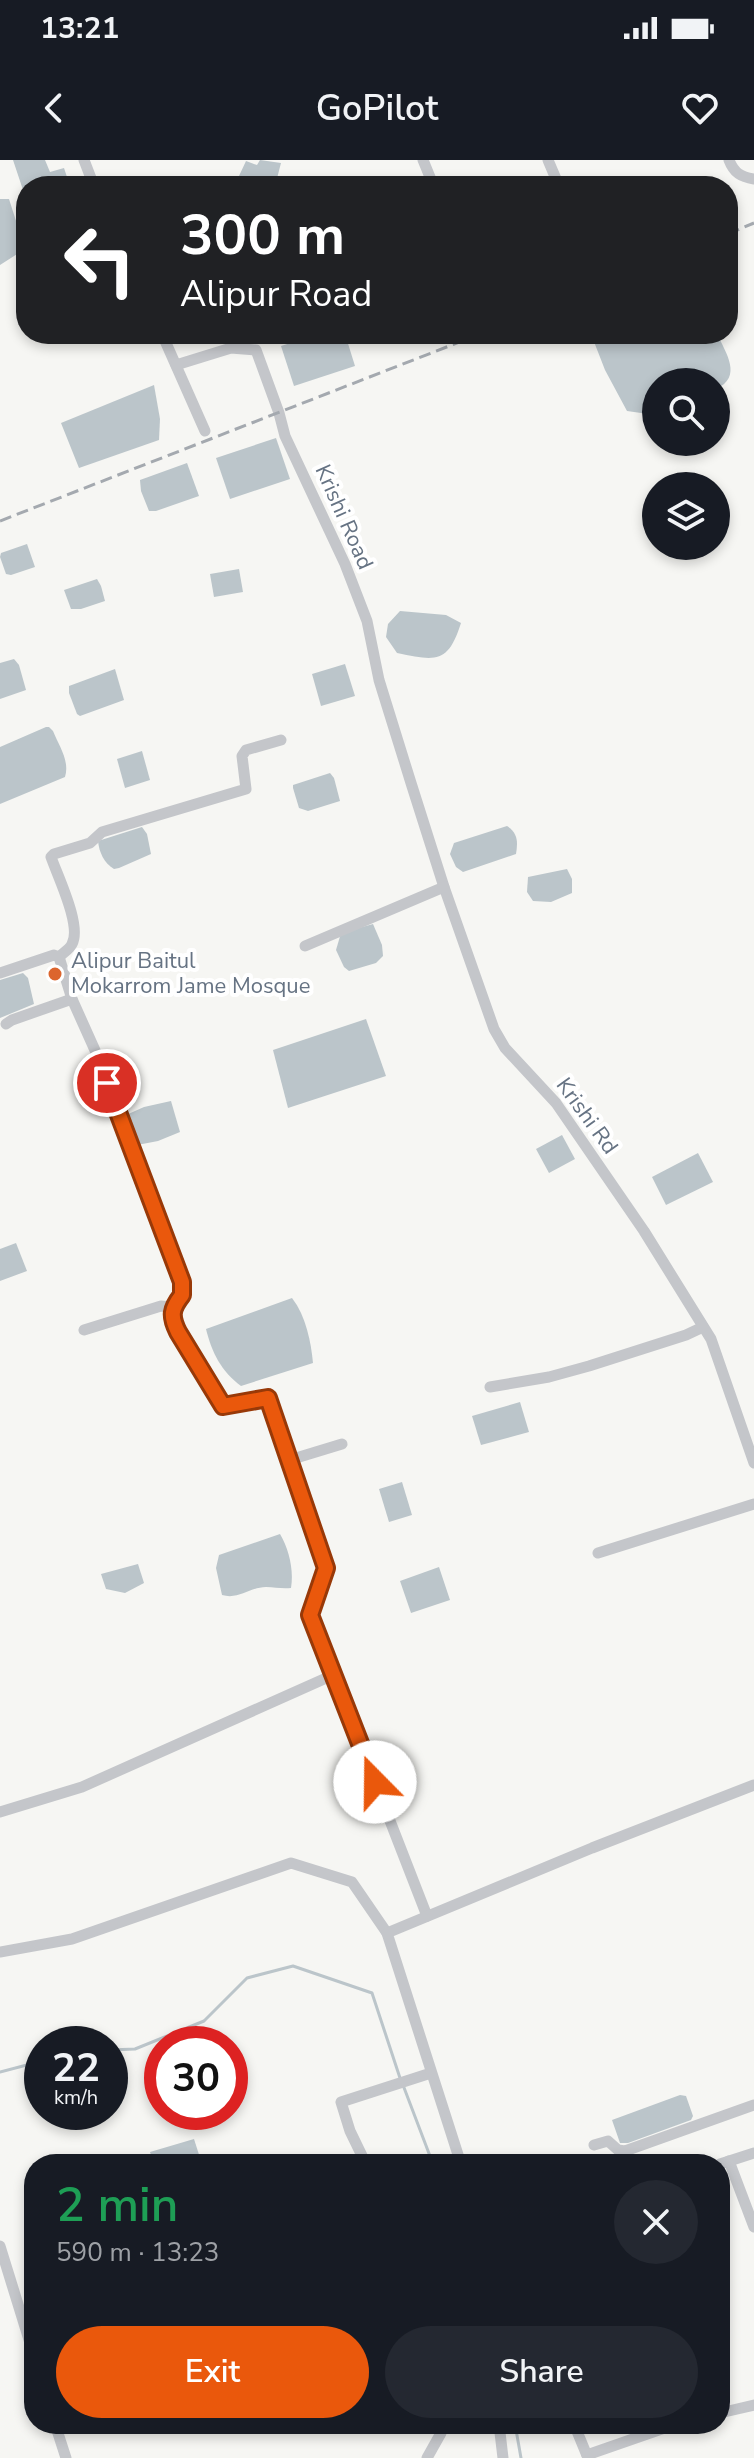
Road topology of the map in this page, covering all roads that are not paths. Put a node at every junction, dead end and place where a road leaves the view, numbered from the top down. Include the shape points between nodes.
1 (729, 160) edge
2 (754, 179) edge
3 (167, 344) edge
4 (176, 365) junction
5 (205, 431) dead end
6 (281, 740) dead end
7 (411, 783) joint
8 (444, 887) junction
9 (305, 946) dead end
10 (59, 957) junction
11 (0, 973) edge
12 (72, 999) junction
13 (6, 1024) dead end
14 (172, 1307) junction
15 (703, 1327) junction
16 (84, 1330) dead end
17 (490, 1387) dead end
18 (342, 1444) dead end
19 (290, 1463) junction
20 (754, 1463) edge
21 (754, 1504) edge
22 (598, 1553) dead end
23 (333, 1675) junction
24 (754, 1785) edge
25 (0, 1812) edge
26 (427, 1916) junction
27 (387, 1933) junction
28 (0, 1952) edge
29 (431, 2073) junction
30 (754, 2105) edge
31 (594, 2145) dead end
32 (754, 2153) edge
33 (361, 2154) edge
34 (458, 2154) edge
35 (730, 2160) edge
36 (730, 2175) edge
37 (754, 2227) edge
38 (0, 2246) edge
39 (24, 2324) edge
40 (754, 2405) edge
41 (730, 2411) edge
42 (58, 2434) edge
43 (440, 2434) edge
44 (500, 2434) edge
45 (578, 2434) edge
46 (649, 2434) edge
47 (587, 2457) edge
48 (66, 2458) edge
49 (427, 2458) edge
50 (503, 2458) edge

1 - 2 street via 733,170
3 - 4 street
4 - 5 street
4 - 7 street, Krishi Road via 231,348 256,350 285,436 367,621
6 - 10 street via 246,750 246,789 102,832 90,843 54,854 75,934
7 - 8 street, Krishi Rd
8 - 9 street
8 - 15 street, Krishi Rd via 505,1048 556,1103
10 - 11 street
10 - 12 street
12 - 13 street
12 - 14 street via 182,1282 182,1295
14 - 16 street
14 - 19 street via 178,1332 223,1406 268,1398
15 - 17 street via 589,1366
15 - 20 street, Krishi Rd
18 - 19 street
19 - 23 street via 326,1568 310,1615
21 - 22 street
23 - 25 street via 82,1787
23 - 26 street
24 - 26 street
26 - 27 street
27 - 28 street via 352,1882 291,1863 72,1939
27 - 29 street
29 - 33 street via 341,2102
29 - 34 street
30 - 31 street via 625,2151 608,2141
32 - 35 street
36 - 37 street
38 - 39 street
40 - 41 street
42 - 48 street
43 - 49 street
44 - 50 street
45 - 47 street
46 - 47 street

